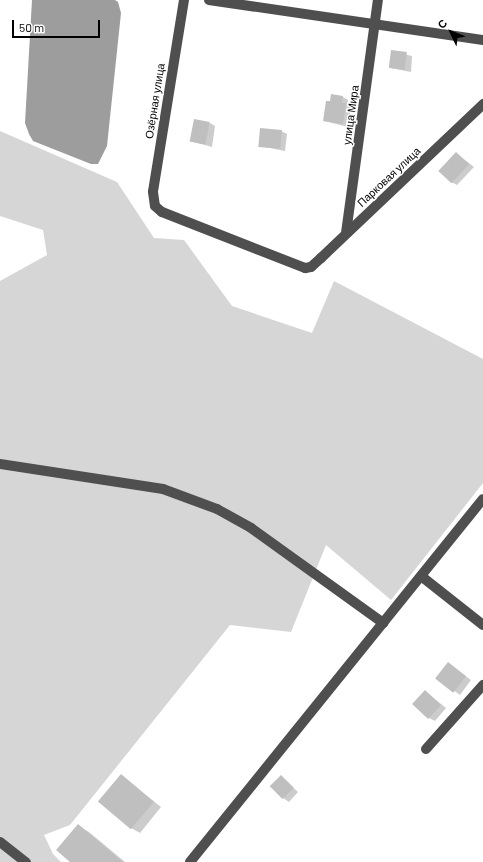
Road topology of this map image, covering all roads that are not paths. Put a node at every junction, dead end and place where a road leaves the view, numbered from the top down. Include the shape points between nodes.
1 (184, 0) edge
2 (209, 0) edge
3 (378, 0) edge
4 (375, 25) junction
5 (483, 40) edge
6 (483, 104) edge
7 (346, 233) junction
8 (311, 267) joint
9 (0, 464) edge
10 (483, 499) edge
11 (421, 576) junction
12 (383, 623) junction
13 (483, 625) edge
14 (483, 685) edge
15 (426, 749) dead end
16 (0, 842) edge
17 (26, 862) edge
18 (190, 862) edge

1 - 8 street, Озёрная улица via 153,192 156,206 169,215 305,268
2 - 4 street
3 - 4 street, улица Мира
4 - 5 street
4 - 7 street, улица Мира
6 - 7 street, Парковая улица
7 - 8 street, Парковая улица
9 - 12 street via 163,489 217,509 251,528
10 - 11 street
11 - 12 street
11 - 13 street
12 - 18 street
14 - 15 street
16 - 17 street

